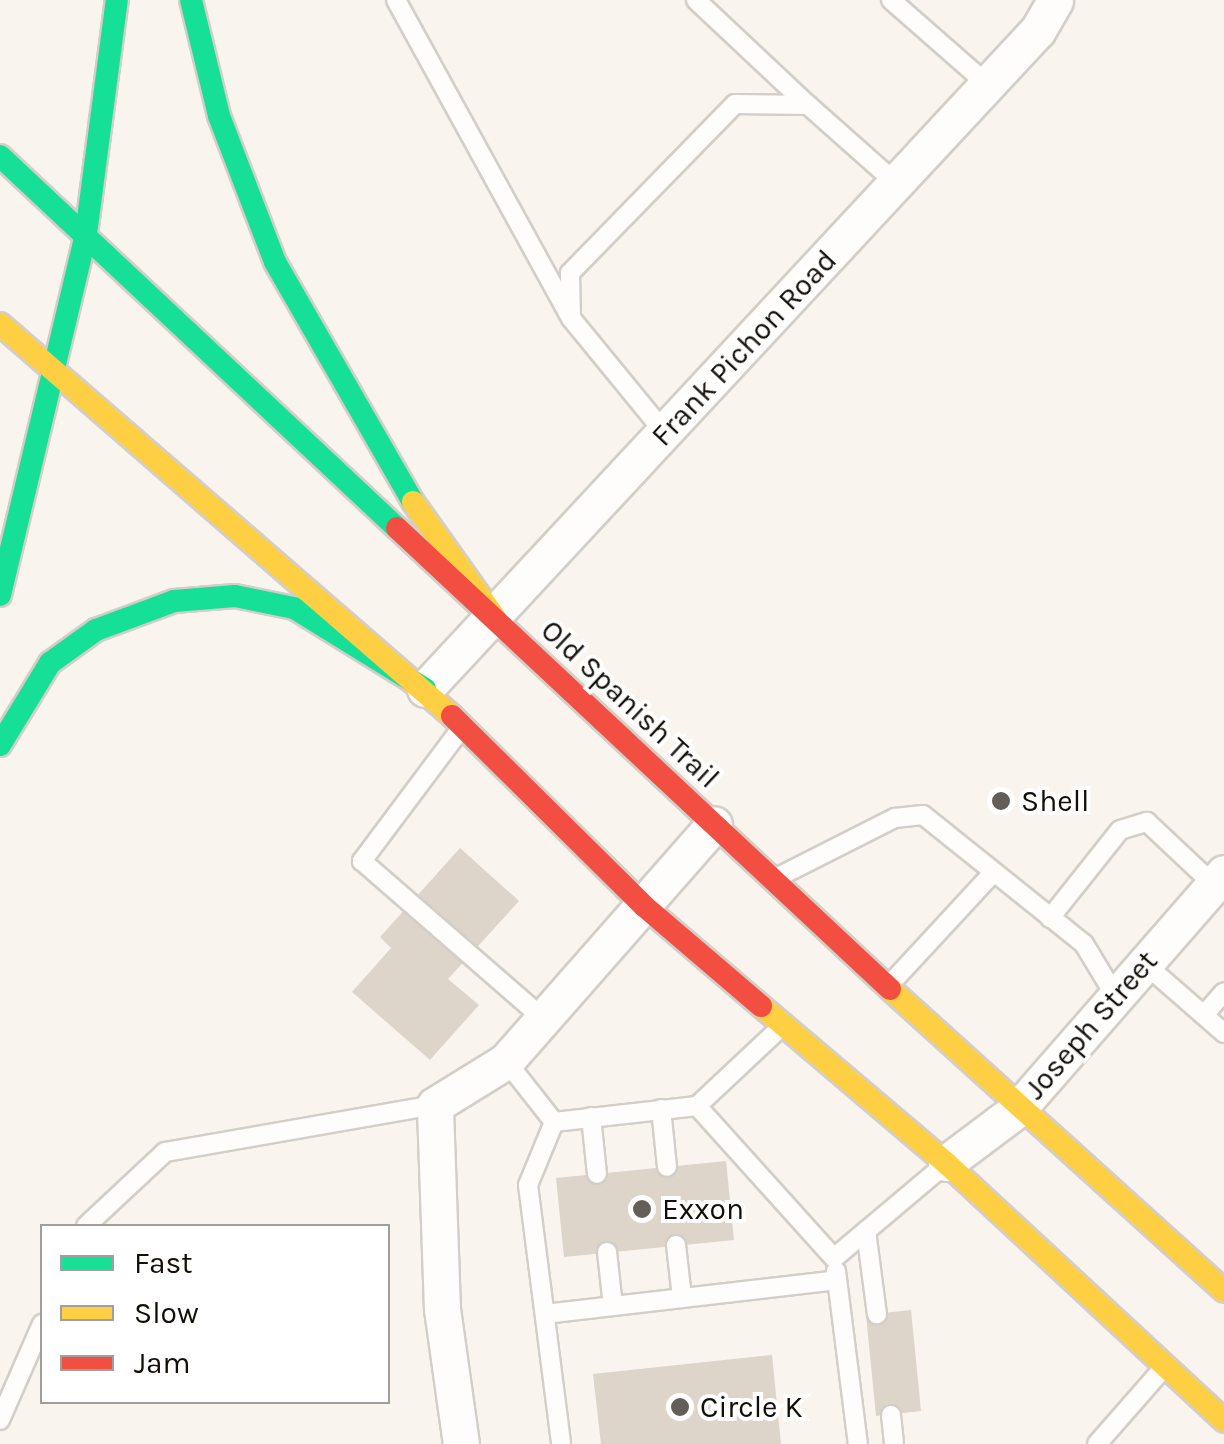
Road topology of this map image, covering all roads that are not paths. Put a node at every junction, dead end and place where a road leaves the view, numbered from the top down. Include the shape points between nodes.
1 (117, 0) edge
2 (190, 0) edge
3 (396, 0) edge
4 (696, 0) edge
5 (891, 0) edge
6 (1055, 0) edge
7 (988, 84) junction
8 (808, 104) junction
9 (0, 156) edge
10 (896, 183) junction
11 (86, 234) junction
12 (571, 318) junction
13 (0, 324) edge
14 (55, 374) junction
15 (665, 433) junction
16 (0, 596) edge
17 (495, 618) junction
18 (425, 690) junction
19 (463, 726) junction
20 (0, 744) edge
21 (714, 824) junction
22 (994, 872) junction
23 (1219, 879) edge
24 (774, 880) junction
25 (644, 906) junction
26 (1050, 918) junction
27 (1145, 964) junction
28 (888, 986) junction
29 (1224, 992) edge
30 (1116, 996) junction
31 (1204, 1014) junction
32 (544, 1018) junction
33 (782, 1026) junction
34 (1224, 1033) edge
35 (506, 1062) junction
36 (435, 1105) junction
37 (697, 1106) junction
38 (1018, 1108) junction
39 (661, 1109) junction
40 (591, 1117) junction
41 (554, 1122) junction
42 (946, 1164) junction
43 (667, 1167) dead end
44 (598, 1174) dead end
45 (88, 1224) edge
46 (866, 1232) junction
47 (676, 1246) dead end
48 (607, 1252) dead end
49 (834, 1258) junction
50 (836, 1280) junction
51 (1224, 1290) edge
52 (682, 1298) junction
53 (612, 1306) junction
54 (545, 1314) junction
55 (878, 1314) dead end
56 (40, 1329) edge
57 (1165, 1367) junction
58 (890, 1415) dead end
59 (0, 1420) edge
60 (1224, 1420) edge
61 (462, 1444) edge
62 (561, 1444) edge
63 (858, 1444) edge
64 (894, 1444) edge
65 (1097, 1444) edge

1 - 11 main road
2 - 17 main road via 219,116 275,262 420,516
3 - 12 lane
4 - 8 lane
5 - 7 lane
6 - 7 street, Frank Pichon Road via 1038,30
7 - 10 street, Frank Pichon Road
8 - 10 lane
8 - 12 lane via 735,104 570,273
9 - 11 main road, Old Spanish Trail
10 - 15 street, Frank Pichon Road
11 - 14 main road
11 - 17 main road, Old Spanish Trail
12 - 15 lane
13 - 14 main road
14 - 16 main road
14 - 18 main road
15 - 17 street, Frank Pichon Road
17 - 18 street, Frank Pichon Road
17 - 21 main road, Old Spanish Trail
18 - 19 main road
18 - 20 main road via 294,608 235,596 174,601 96,630 50,663
19 - 25 main road
19 - 32 lane via 362,861
21 - 24 main road, Old Spanish Trail
21 - 25 street
22 - 24 lane via 923,814 895,818
22 - 26 lane
22 - 28 lane
23 - 26 lane via 1147,822 1120,830
23 - 27 street, Joseph Street
24 - 28 main road, Old Spanish Trail
25 - 32 street
25 - 33 main road
26 - 30 lane via 1084,944
27 - 30 street, Joseph Street
27 - 31 lane
28 - 38 main road, Old Spanish Trail
29 - 31 lane
30 - 38 street, Joseph Street
31 - 34 lane
32 - 35 street
33 - 37 lane
33 - 42 main road
35 - 36 street
35 - 41 lane
36 - 45 lane via 165,1152
36 - 61 street via 442,1309
37 - 39 lane
37 - 49 lane
38 - 42 street, Joseph Street
38 - 51 main road, Old Spanish Trail
39 - 40 lane
39 - 43 lane
40 - 41 lane
40 - 44 lane
41 - 54 lane via 528,1184
42 - 46 lane
42 - 57 main road
46 - 49 lane
46 - 55 lane
47 - 52 lane
48 - 53 lane
49 - 50 lane
50 - 52 lane
50 - 63 lane
52 - 53 lane
53 - 54 lane
54 - 62 lane
56 - 59 lane
57 - 60 main road
57 - 65 lane
58 - 64 lane

